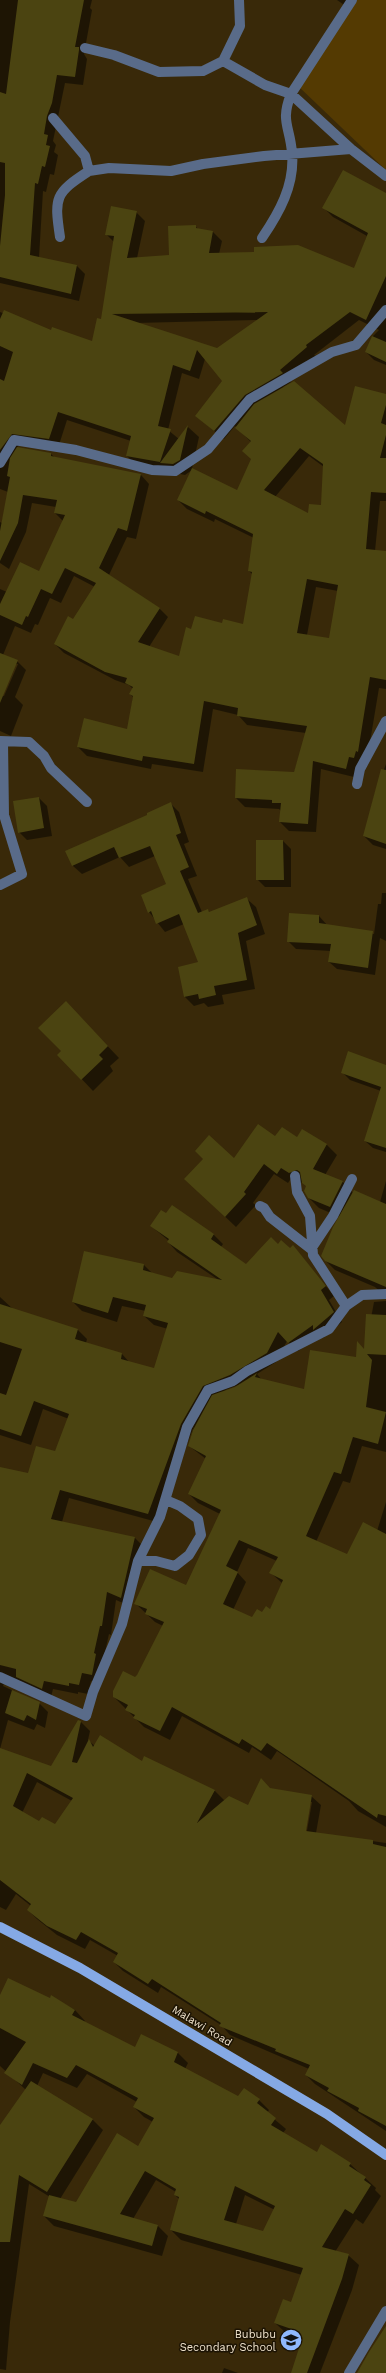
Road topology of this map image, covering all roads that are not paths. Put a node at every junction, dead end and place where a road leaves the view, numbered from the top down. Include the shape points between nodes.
1 (239, 0) edge
2 (352, 0) edge
3 (86, 48) dead end
4 (223, 61) junction
5 (291, 94) junction
6 (53, 118) dead end
7 (350, 149) junction
8 (292, 153) junction
9 (89, 171) junction
10 (386, 176) edge
11 (60, 237) dead end
12 (262, 238) dead end
13 (386, 310) edge
14 (0, 463) edge
15 (386, 721) edge
16 (1, 742) edge
17 (357, 784) dead end
18 (87, 802) dead end
19 (0, 885) edge
20 (295, 1176) dead end
21 (352, 1179) dead end
22 (260, 1206) dead end
23 (311, 1249) junction
24 (386, 1294) edge
25 (346, 1306) junction
26 (166, 1500) junction
27 (138, 1561) junction
28 (0, 1677) edge
29 (0, 1927) edge
30 (386, 2155) edge
31 (386, 2311) edge
32 (349, 2373) edge

1 - 4 street via 240,26
2 - 5 street
3 - 4 street via 114,55 159,72 203,71
4 - 5 street via 265,85
5 - 7 street
5 - 8 street via 284,118
6 - 9 street via 86,156
7 - 8 street
7 - 10 street
8 - 9 street via 203,164 171,171 109,168
8 - 12 street via 290,179 281,209
9 - 11 street via 60,194 57,202
13 - 14 street via 356,345 332,352 250,399 208,450 175,471 152,470 76,450 14,440
15 - 17 street via 360,770
16 - 18 street via 29,742 44,756 51,768
16 - 19 street via 4,815 22,874
20 - 23 street via 297,1192 310,1216
21 - 23 street via 333,1216
22 - 23 street
23 - 25 street via 317,1264
24 - 25 street via 362,1295
25 - 26 street via 329,1329 247,1371 233,1381 208,1390 187,1428
26 - 27 street
26 - 27 street via 198,1519 201,1535 189,1555 176,1566 156,1561
27 - 28 street via 122,1624 93,1692 86,1716
29 - 30 main road, Malawi Road via 80,1968 327,2114
31 - 32 street

